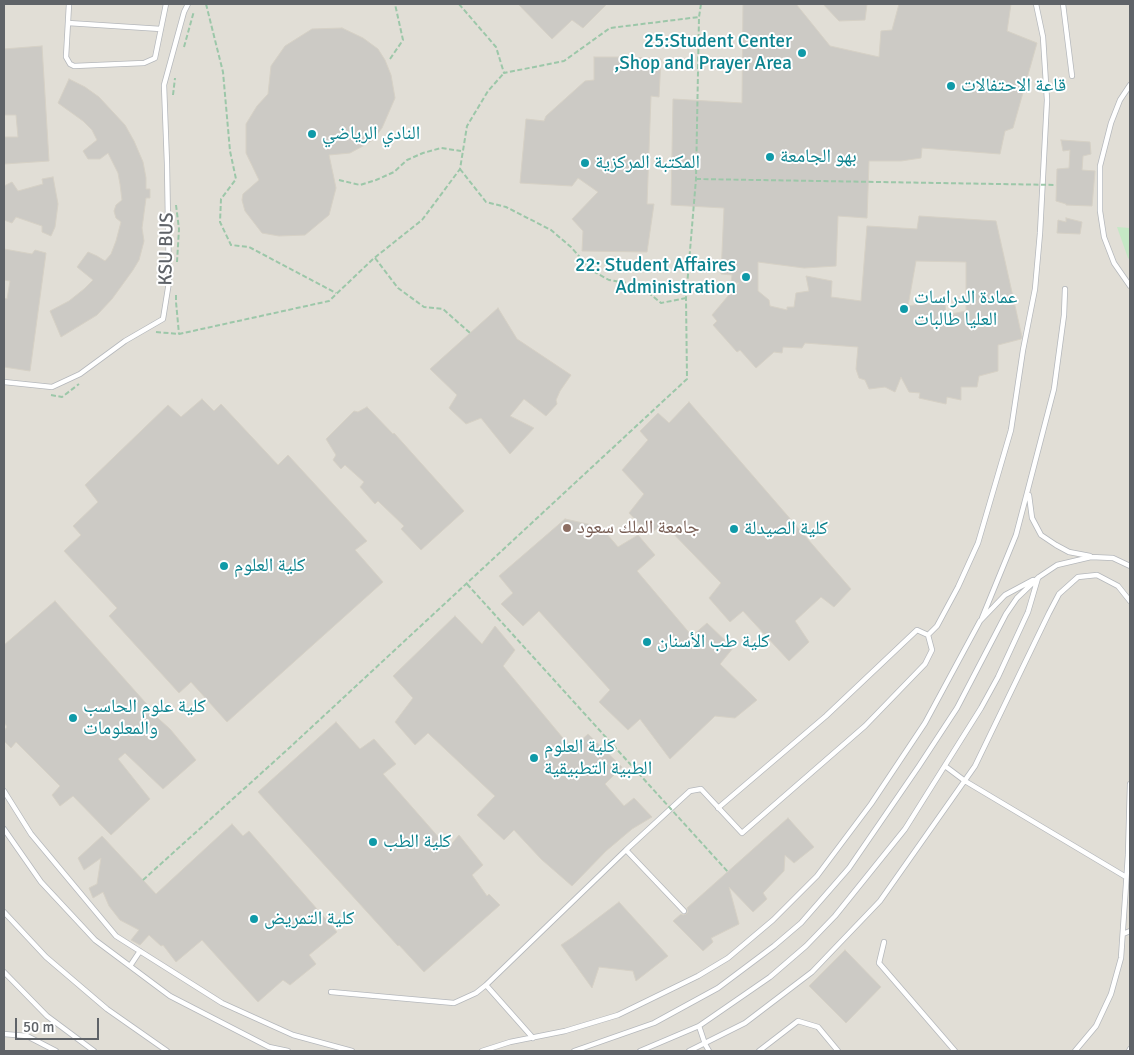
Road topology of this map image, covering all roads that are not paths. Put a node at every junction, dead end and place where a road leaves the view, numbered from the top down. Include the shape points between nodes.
1 (69, 4) edge
2 (166, 4) edge
3 (188, 4) edge
4 (1036, 4) edge
5 (1063, 4) edge
6 (68, 23) junction
7 (161, 29) junction
8 (1072, 76) dead end
9 (1130, 85) edge
10 (1130, 286) edge
11 (1065, 289) dead end
12 (4, 382) edge
13 (1028, 490) junction
14 (1091, 557) junction
15 (1130, 566) edge
16 (1039, 577) junction
17 (1130, 601) edge
18 (980, 621) junction
19 (928, 634) junction
20 (945, 766) junction
21 (965, 781) junction
22 (1130, 784) edge
23 (4, 792) edge
24 (718, 808) junction
25 (4, 829) edge
26 (626, 850) junction
27 (1126, 877) junction
28 (684, 911) dead end
29 (4, 912) edge
30 (1130, 932) edge
31 (1123, 934) junction
32 (884, 942) dead end
33 (140, 951) junction
34 (130, 966) junction
35 (4, 972) edge
36 (486, 985) junction
37 (331, 992) dead end
38 (699, 1026) junction
39 (4, 1034) edge
40 (533, 1038) junction
41 (705, 1044) junction
42 (56, 1051) edge
43 (94, 1051) edge
44 (166, 1051) edge
45 (288, 1051) edge
46 (352, 1051) edge
47 (482, 1051) edge
48 (574, 1051) edge
49 (640, 1051) edge
50 (690, 1051) edge
51 (709, 1051) edge
52 (759, 1051) edge
53 (838, 1051) edge
54 (955, 1051) edge
55 (1075, 1051) edge

1 - 6 lane
2 - 7 lane
3 - 12 lane, KSU BUS via 164,85 169,282 162,319 80,374 52,387
4 - 19 lane via 1044,37 1047,100 1040,233 1035,288 1011,430 978,543 942,618
5 - 8 lane
6 - 7 lane
6 - 7 lane via 66,57 74,66 150,61 155,58
9 - 10 lane via 1111,123 1100,166 1100,211 1104,237 1114,263
11 - 13 lane via 1054,389
13 - 14 lane via 1032,518 1041,535 1069,552
13 - 18 lane via 1016,535
14 - 15 lane via 1113,558
14 - 16 lane via 1057,565
16 - 18 lane via 1005,595
16 - 20 lane via 1028,612 998,677
16 - 48 lane via 1006,614 957,708 850,868 801,923 718,988 654,1023
17 - 21 lane via 1118,586 1097,575 1078,577 1059,594
18 - 40 lane via 925,722 871,804 818,876 773,920 728,958 618,1015
19 - 24 lane via 917,630 826,716
19 - 24 lane via 932,650 907,683 865,726 742,833
20 - 21 lane
20 - 38 lane via 906,829 835,916 770,977
21 - 27 lane
21 - 41 lane via 880,901 812,972 745,1023
22 - 27 lane
23 - 33 lane via 31,834 116,936
24 - 26 lane via 701,789 690,791
25 - 34 lane via 41,882 96,940
26 - 28 lane
26 - 36 lane
27 - 31 lane
29 - 44 lane via 46,957 100,1003
30 - 31 lane
31 - 55 lane via 1121,958 1111,994 1096,1026
32 - 54 lane via 879,963
33 - 34 lane
33 - 46 lane via 222,1003 293,1035
34 - 45 lane via 170,996 269,1046
35 - 43 lane via 47,1016
36 - 37 lane via 454,1003
36 - 40 lane
38 - 41 lane
38 - 49 lane
39 - 42 lane via 27,1036
40 - 47 lane
41 - 50 lane
41 - 51 lane
52 - 53 lane via 798,1021 818,1027

